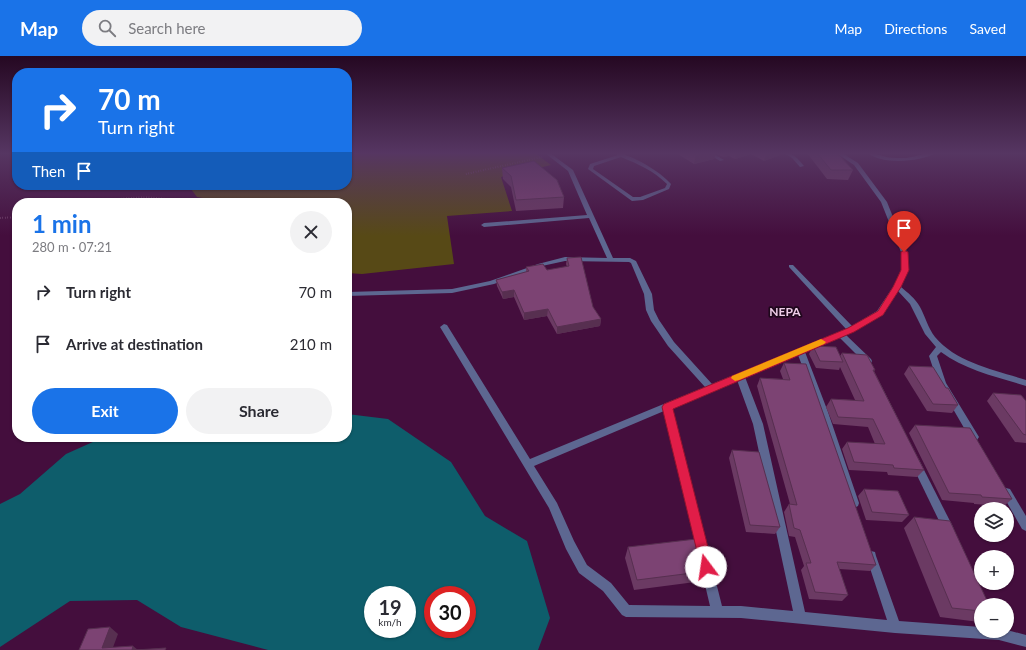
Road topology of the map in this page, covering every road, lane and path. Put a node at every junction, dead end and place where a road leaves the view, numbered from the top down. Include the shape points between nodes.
1 (575, 181) edge
2 (606, 181) edge
3 (665, 181) edge
4 (868, 181) edge
5 (591, 216) junction
6 (12, 217) edge
7 (0, 218) edge
8 (484, 225) dead end
9 (610, 260) junction
10 (791, 266) dead end
11 (897, 287) junction
12 (352, 294) edge
13 (444, 327) dead end
14 (851, 330) junction
15 (841, 334) junction
16 (940, 346) junction
17 (800, 351) junction
18 (873, 372) edge
19 (740, 376) junction
20 (1026, 383) edge
21 (712, 389) junction
22 (667, 407) junction
23 (978, 443) edge
24 (913, 456) edge
25 (528, 464) junction
26 (1000, 482) edge
27 (857, 513) edge
28 (1026, 526) edge
29 (954, 541) edge
30 (867, 543) edge
31 (717, 611) junction
32 (800, 617) junction
33 (895, 627) junction
34 (974, 632) edge
35 (1014, 638) edge
36 (1026, 641) edge

1 - 5 street
2 - 3 lane via 632,199 641,199 667,189 669,184
4 - 11 street via 884,202 904,252 905,270
5 - 8 street
5 - 9 street
6 - 7 path
9 - 12 street via 565,259 540,265 492,283 452,291
9 - 21 street via 634,262 648,294 650,310 655,321 663,334
10 - 14 street
11 - 14 street via 880,313
11 - 16 street via 913,302 932,338
13 - 25 street
14 - 15 street
15 - 17 street
15 - 18 street via 869,362
16 - 20 street via 954,357 974,366
16 - 23 street via 933,356 942,383
17 - 19 street
17 - 27 street via 824,412
19 - 21 street
19 - 32 street via 758,424
21 - 22 street
22 - 25 street
22 - 31 street
24 - 29 street
25 - 31 street via 553,506 583,569 607,587 626,611
26 - 28 street
30 - 33 street
31 - 32 street
32 - 33 street
33 - 34 street
35 - 36 street

